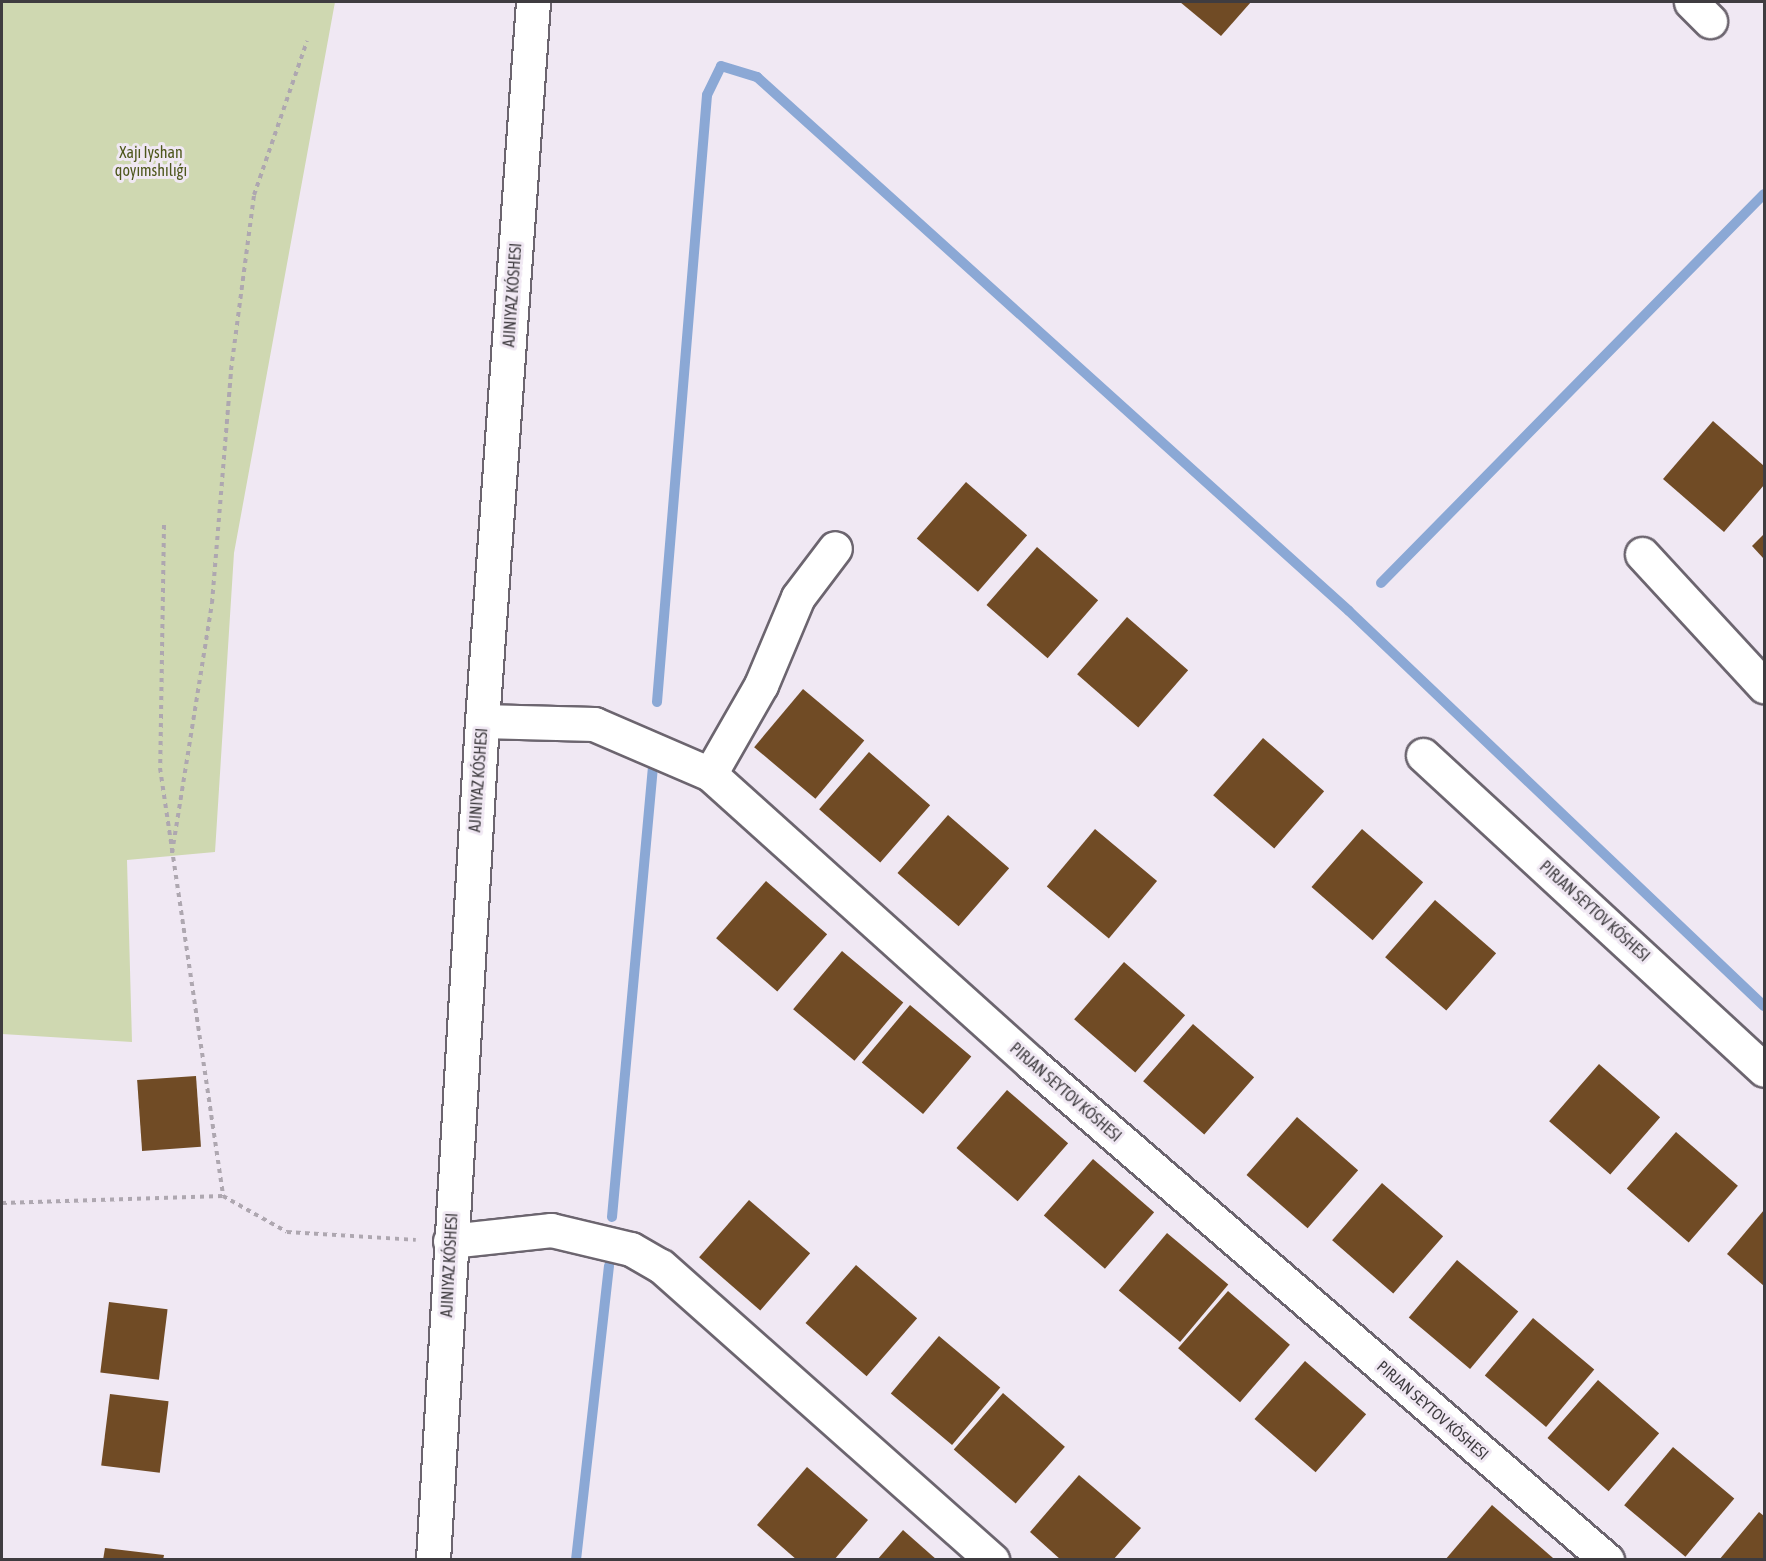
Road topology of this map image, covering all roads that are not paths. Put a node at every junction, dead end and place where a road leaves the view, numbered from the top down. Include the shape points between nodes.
1 (532, 2) edge
2 (835, 548) dead end
3 (1642, 554) dead end
4 (1764, 687) edge
5 (482, 721) junction
6 (1423, 755) dead end
7 (710, 774) junction
8 (1764, 1070) edge
9 (450, 1242) junction
10 (433, 1560) edge
11 (992, 1560) edge
12 (1607, 1560) edge

1 - 5 street, AJINIYAZ KÓSHESI
2 - 7 street via 798,597 761,685
3 - 4 street
5 - 7 street via 594,724
5 - 9 street, AJINIYAZ KÓSHESI
6 - 8 street
7 - 12 street via 1031,1063
9 - 10 street, AJINIYAZ KÓSHESI
9 - 11 street via 551,1230 631,1249 661,1266

